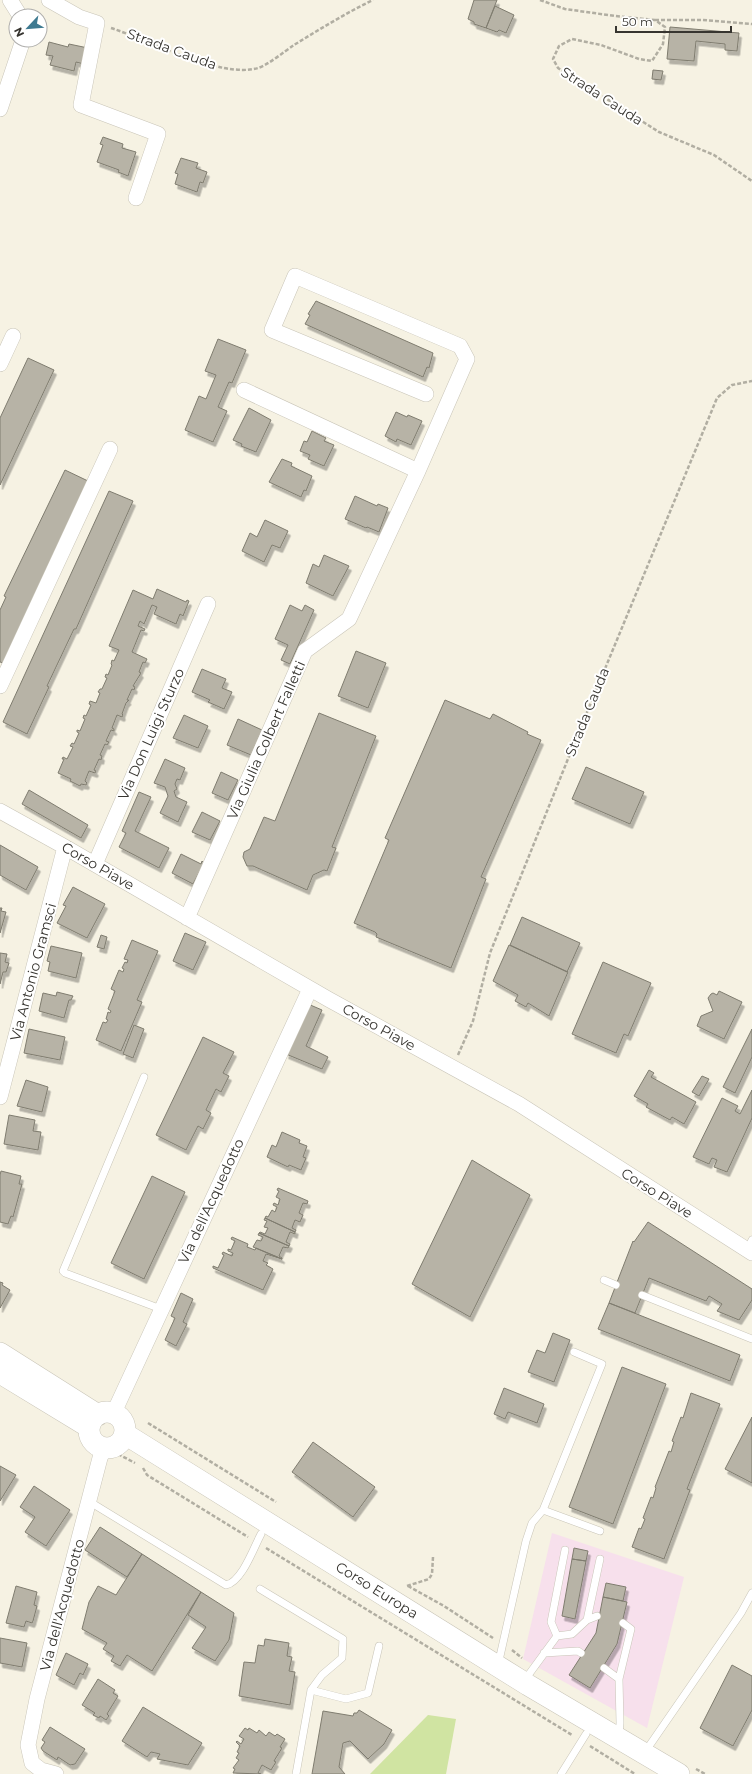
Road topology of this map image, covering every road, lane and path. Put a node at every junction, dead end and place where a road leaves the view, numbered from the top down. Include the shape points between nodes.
1 (49, 0) edge
2 (373, 0) edge
3 (540, 0) edge
4 (655, 20) junction
5 (97, 23) junction
6 (752, 24) edge
7 (20, 48) edge
8 (0, 109) edge
9 (752, 181) edge
10 (136, 198) dead end
11 (13, 336) dead end
12 (0, 364) edge
13 (752, 381) edge
14 (244, 390) dead end
15 (426, 394) dead end
16 (110, 449) dead end
17 (418, 472) junction
18 (208, 604) dead end
19 (0, 686) edge
20 (0, 811) edge
21 (65, 847) junction
22 (95, 864) junction
23 (187, 918) junction
24 (310, 989) junction
25 (452, 1068) junction
26 (144, 1077) dead end
27 (0, 1097) edge
28 (750, 1248) edge
29 (604, 1280) dead end
30 (616, 1285) dead end
31 (642, 1295) dead end
32 (161, 1309) junction
33 (752, 1339) edge
34 (574, 1352) dead end
35 (0, 1353) edge
36 (0, 1373) edge
37 (101, 1419) junction
38 (148, 1423) dead end
39 (112, 1445) junction
40 (90, 1502) junction
41 (276, 1502) dead end
42 (543, 1510) junction
43 (600, 1531) dead end
44 (259, 1538) junction
45 (565, 1550) dead end
46 (433, 1557) dead end
47 (600, 1559) dead end
48 (408, 1586) junction
49 (403, 1587) dead end
50 (260, 1589) dead end
51 (752, 1593) edge
52 (597, 1616) dead end
53 (587, 1620) junction
54 (623, 1623) dead end
55 (557, 1636) junction
56 (503, 1644) junction
57 (379, 1646) dead end
58 (544, 1653) junction
59 (581, 1653) dead end
60 (522, 1658) dead end
61 (498, 1665) junction
62 (604, 1668) dead end
63 (619, 1679) junction
64 (523, 1681) junction
65 (311, 1690) junction
66 (584, 1738) junction
67 (630, 1746) junction
68 (30, 1769) edge
69 (56, 1774) edge
70 (296, 1774) edge
71 (560, 1774) edge
72 (635, 1774) edge
73 (653, 1774) edge
74 (679, 1774) edge

1 - 5 street via 79,17
2 - 5 path, Strada Cauda via 325,26 259,68 233,70 182,56
3 - 4 path via 565,9
4 - 6 path via 704,20
4 - 9 path, Strada Cauda via 665,27 663,44 652,61 572,39 559,46 553,59 558,68 619,108 659,132 714,155
5 - 10 street via 81,105 158,134
7 - 8 street
11 - 12 street
13 - 25 path, Strada Cauda via 732,385 716,398 490,954 473,1020
14 - 17 street
15 - 17 street, Via Giulia Colbert Falletti via 272,330 295,276 460,346 467,360
16 - 19 street
17 - 23 street, Via Giulia Colbert Falletti via 349,619 305,651
18 - 22 street, Via Don Luigi Sturzo
20 - 21 street, Corso Piave
21 - 22 street, Corso Piave
21 - 27 street, Via Antonio Gramsci
22 - 23 street, Corso Piave
23 - 24 street, Corso Piave
24 - 25 street, Corso Piave
24 - 32 street, Via dell'Acquedotto
25 - 28 street, Corso Piave via 519,1104
26 - 32 lane via 63,1271 65,1274
29 - 30 lane
31 - 33 lane
32 - 37 street, Via dell'Acquedotto via 116,1408
34 - 42 lane via 602,1364
35 - 37 main road
36 - 37 main road
37 - 39 main road via 90,1436 96,1444
37 - 39 main road via 124,1423
38 - 41 path
39 - 40 street, Via dell'Acquedotto
39 - 44 main road, Corso Europa
39 - 44 path via 109,1455 116,1452 144,1469 147,1475
39 - 61 main road, Corso Europa
40 - 44 lane via 226,1585 240,1576
40 - 68 street, Via dell'Acquedotto via 37,1699 28,1745
42 - 43 lane
42 - 56 lane via 532,1523 526,1541
44 - 66 main road, Corso Europa
44 - 66 path
45 - 55 lane via 551,1622
46 - 48 path via 432,1574 428,1579
47 - 53 lane
48 - 49 path
48 - 56 path
50 - 65 lane via 343,1638 342,1658 322,1675
51 - 67 lane via 741,1613
52 - 53 lane
53 - 55 lane via 572,1634
54 - 63 lane via 631,1629
55 - 58 lane
56 - 60 path
56 - 61 lane
57 - 65 lane via 368,1693 346,1699
58 - 59 lane
58 - 64 lane
61 - 64 main road, Corso Europa
62 - 63 lane
63 - 67 lane via 620,1723
64 - 67 main road, Corso Europa
65 - 70 lane
66 - 71 lane
66 - 72 path
66 - 73 main road, Corso Europa
67 - 74 main road, Corso Europa
68 - 69 street, Via dell'Acquedotto

